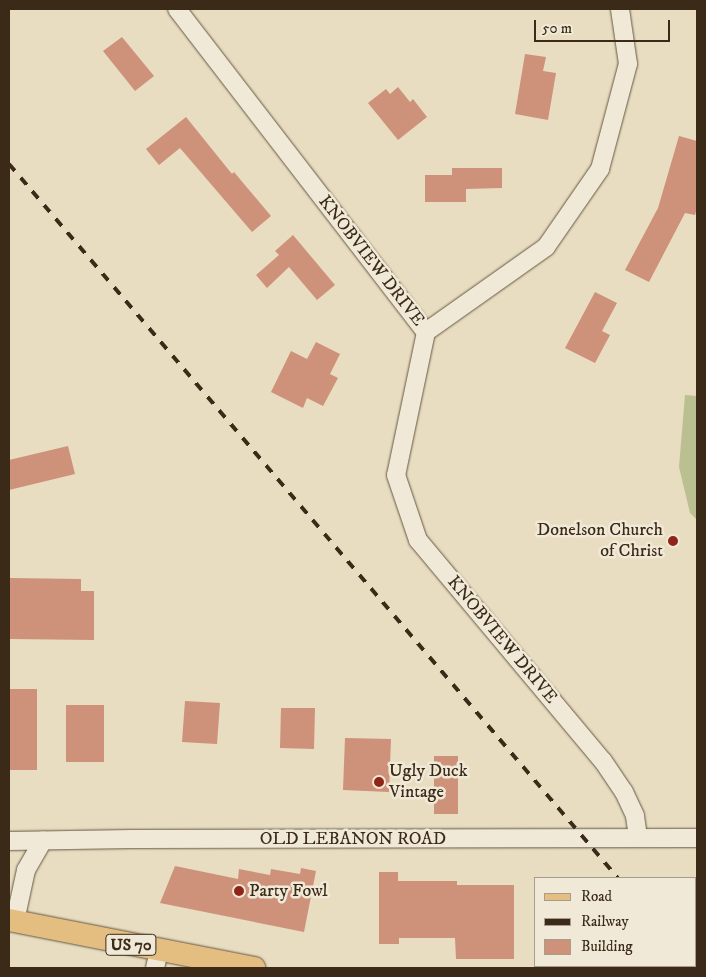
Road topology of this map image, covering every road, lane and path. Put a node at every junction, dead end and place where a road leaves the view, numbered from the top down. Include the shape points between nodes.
1 (177, 9) edge
2 (620, 9) edge
3 (426, 332) junction
4 (638, 837) junction
5 (697, 838) edge
6 (43, 840) junction
7 (9, 841) edge
8 (12, 921) edge
9 (157, 959) edge
10 (254, 968) edge

1 - 3 street, KNOBVIEW DRIVE
2 - 3 street via 628,64 600,169 546,247
3 - 4 street, KNOBVIEW DRIVE via 396,475 418,540 603,761 624,792 635,816
4 - 5 street, OLD LEBANON ROAD
4 - 6 street, OLD LEBANON ROAD
6 - 7 street, OLD LEBANON ROAD
6 - 8 street via 26,870
8 - 9 main road, US 70
9 - 10 main road, US 70

